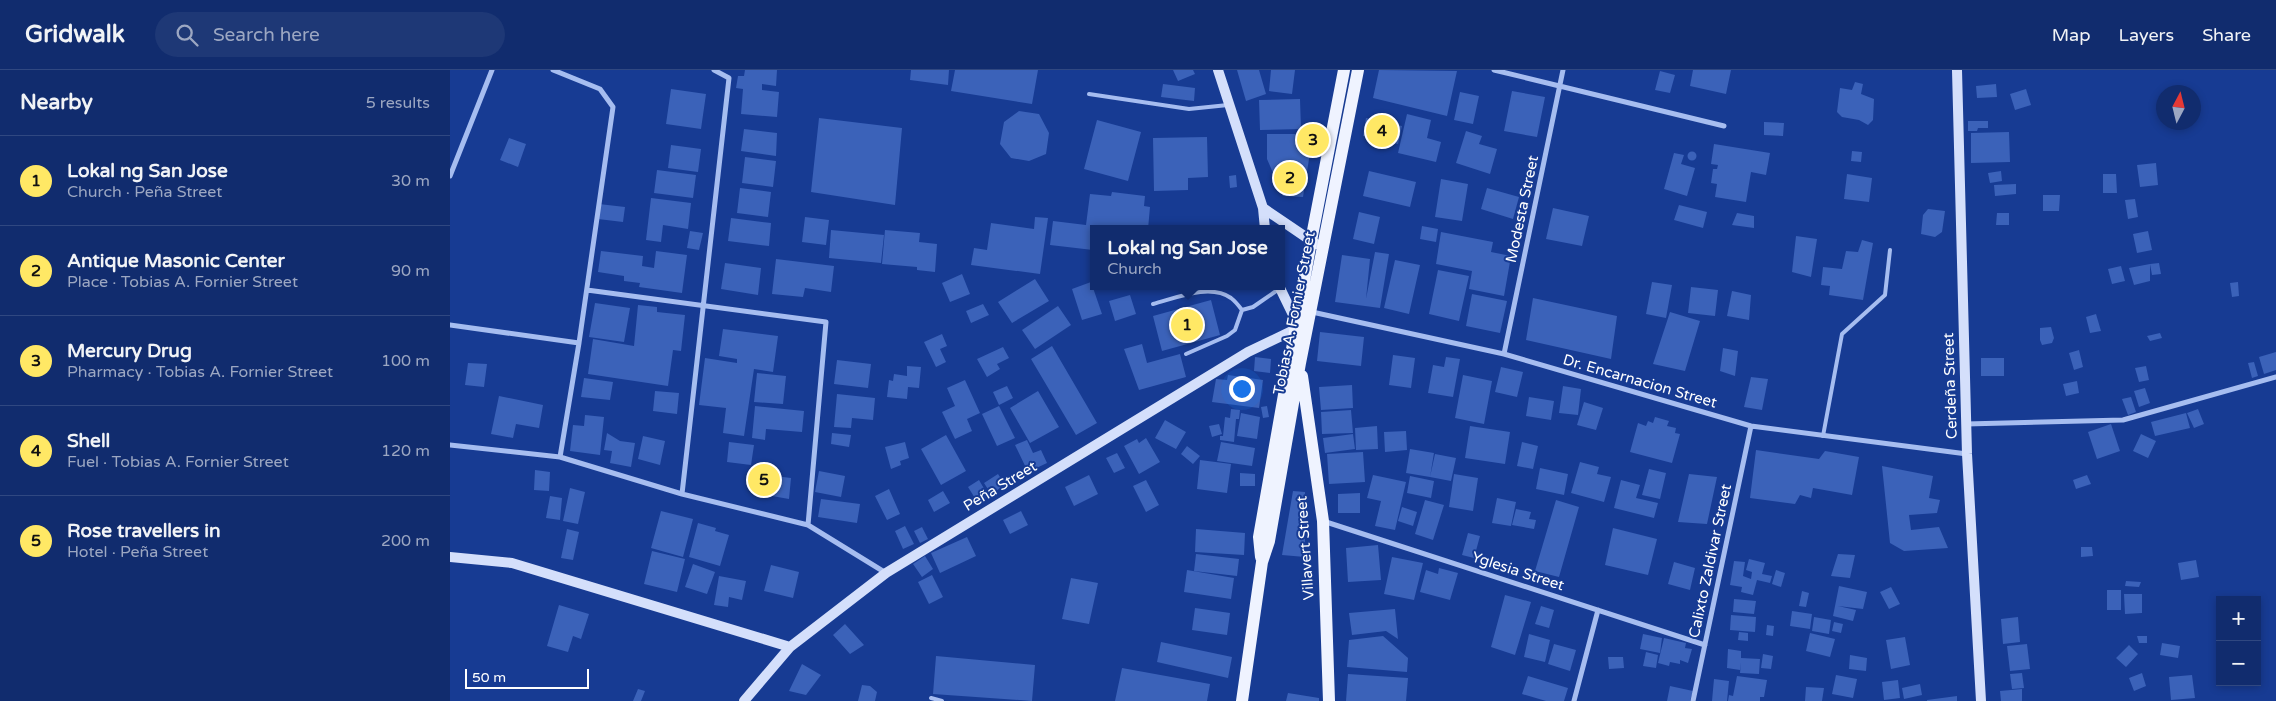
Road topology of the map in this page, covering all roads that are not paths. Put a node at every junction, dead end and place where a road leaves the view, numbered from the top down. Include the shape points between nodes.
1 (492, 70) edge
2 (553, 70) edge
3 (714, 70) edge
4 (1218, 70) edge
5 (1344, 70) edge
6 (1358, 70) edge
7 (1494, 70) edge
8 (1563, 70) edge
9 (1957, 70) edge
10 (1560, 86) junction
11 (1089, 94) dead end
12 (1229, 105) junction
13 (1724, 126) dead end
14 (450, 176) edge
15 (1263, 208) junction
16 (1265, 225) edge
17 (1311, 241) junction
18 (1323, 248) junction
19 (1890, 250) dead end
20 (587, 290) junction
21 (1276, 290) edge
22 (1280, 290) edge
23 (703, 304) junction
24 (1153, 304) dead end
25 (1242, 310) junction
26 (1310, 311) junction
27 (450, 325) edge
28 (1296, 326) junction
29 (579, 343) junction
30 (1186, 354) dead end
31 (1504, 354) junction
32 (1300, 363) junction
33 (2276, 377) edge
34 (1966, 424) junction
35 (1751, 426) junction
36 (1823, 436) junction
37 (450, 445) edge
38 (1967, 454) junction
39 (560, 457) junction
40 (682, 494) junction
41 (1323, 521) junction
42 (808, 525) junction
43 (450, 558) edge
44 (1262, 562) junction
45 (886, 573) junction
46 (1598, 610) junction
47 (1705, 645) junction
48 (790, 647) junction
49 (931, 698) dead end
50 (744, 701) edge
51 (942, 701) edge
52 (1242, 701) edge
53 (1329, 701) edge
54 (1574, 701) edge
55 (1693, 701) edge
56 (1981, 701) edge

1 - 14 street
2 - 20 street via 600,89 613,107
3 - 23 street via 728,78
4 - 12 street
5 - 17 main road, Tobias A. Fornier Street
6 - 18 main road, Tobias A. Fornier Street
7 - 10 street
8 - 10 street, Modesta Street
9 - 34 street, Cerdeña Street
10 - 13 street
10 - 31 street, Modesta Street
11 - 12 lane via 1189,109
12 - 15 street
15 - 16 street
15 - 17 street
17 - 18 street
17 - 28 main road, Tobias A. Fornier Street
18 - 26 main road, Tobias A. Fornier Street
19 - 36 lane via 1885,294 1842,334
20 - 23 street
20 - 29 street
21 - 25 lane via 1253,307
22 - 28 street
23 - 40 street
23 - 42 street via 826,322
24 - 25 lane via 1207,291 1232,298
25 - 30 lane via 1235,330
26 - 31 street, Dr. Encarnacion Street
26 - 32 main road, Tobias A. Fornier Street
27 - 29 street
28 - 44 main road, Tobias A. Fornier Street via 1260,537
28 - 45 street, Peña Street
29 - 39 street
31 - 35 street, Dr. Encarnacion Street
32 - 41 main road, Villavert Street
32 - 44 main road, Tobias A. Fornier Street via 1269,542
33 - 34 street via 2123,420
34 - 38 street, Cerdeña Street
35 - 36 street, Dr. Encarnacion Street
35 - 47 street, Calixto Zaldivar Street
36 - 38 street, Dr. Encarnacion Street
37 - 39 street
38 - 56 street, Cerdeña Street
39 - 40 street
40 - 42 street
41 - 46 street, Yglesia Street
41 - 53 main road, Villavert Street
42 - 45 street
43 - 48 street via 512,563
44 - 52 main road, Tobias A. Fornier Street
45 - 48 street, Peña Street
46 - 47 street, Yglesia Street
46 - 54 street
47 - 55 street, Calixto Zaldivar Street
48 - 50 street, Peña Street
49 - 51 lane

